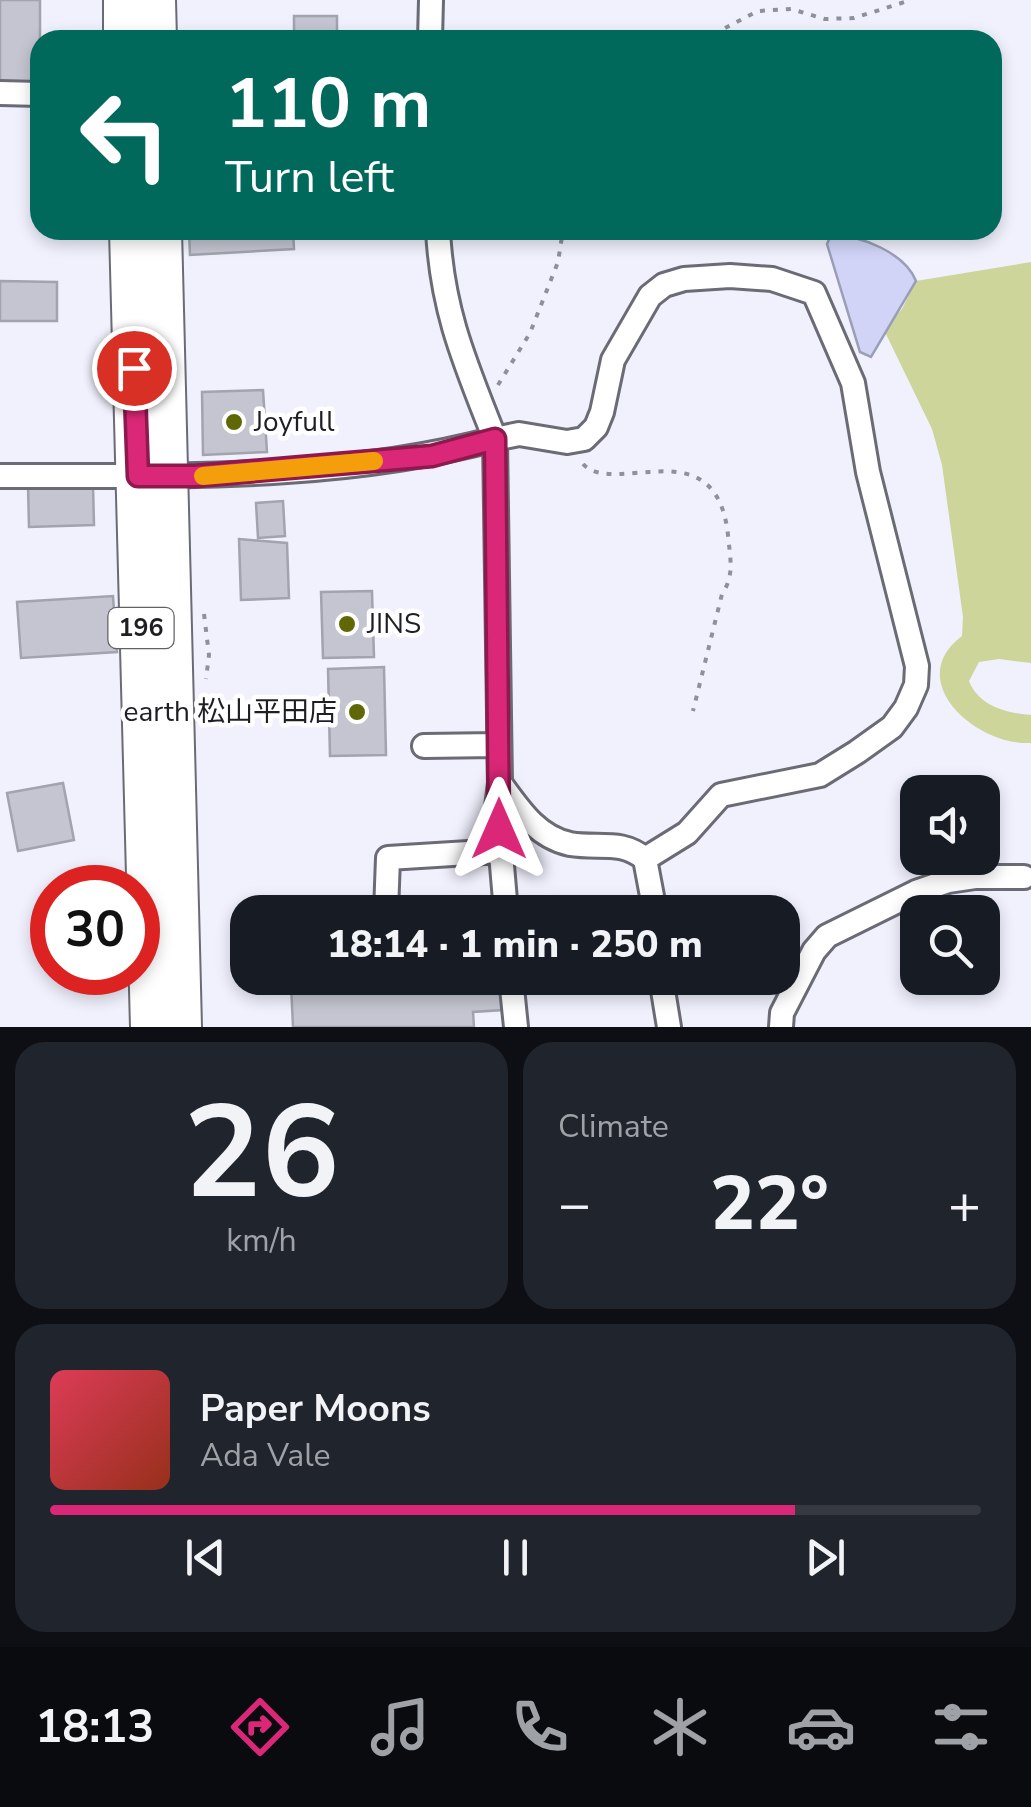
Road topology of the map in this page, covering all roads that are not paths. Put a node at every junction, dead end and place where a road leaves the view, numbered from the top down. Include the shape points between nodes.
1 (123, 0) edge
2 (156, 0) edge
3 (431, 0) edge
4 (124, 30) edge
5 (157, 30) edge
6 (430, 30) edge
7 (0, 93) edge
8 (30, 94) edge
9 (130, 240) edge
10 (162, 240) edge
11 (438, 240) edge
12 (495, 439) junction
13 (0, 476) edge
14 (152, 477) junction
15 (496, 745) junction
16 (424, 746) dead end
17 (500, 783) junction
18 (500, 851) junction
19 (646, 859) junction
20 (1024, 877) dead end
21 (387, 895) edge
22 (504, 895) edge
23 (652, 895) edge
24 (513, 995) edge
25 (664, 995) edge
26 (150, 1027) edge
27 (182, 1027) edge
28 (516, 1027) edge
29 (669, 1027) edge
30 (781, 1027) edge

1 - 4 highway
2 - 5 highway
3 - 6 street
7 - 8 street
9 - 14 highway, 196
10 - 14 highway, 196
11 - 12 street via 450,325
12 - 14 street via 432,456
12 - 15 street
12 - 19 street via 519,434 567,442 596,427 614,360 650,296 684,279 772,279 814,293 853,383 868,472 917,666 916,686 892,727 857,752 820,775 721,796 688,833
13 - 14 street
14 - 26 highway, 196
14 - 27 highway, 196
15 - 16 street
15 - 17 street
17 - 18 street
17 - 19 street via 552,838 620,845
18 - 21 street via 388,858
18 - 22 street
19 - 23 street
20 - 30 street via 948,881 827,936
24 - 28 street
25 - 29 street

